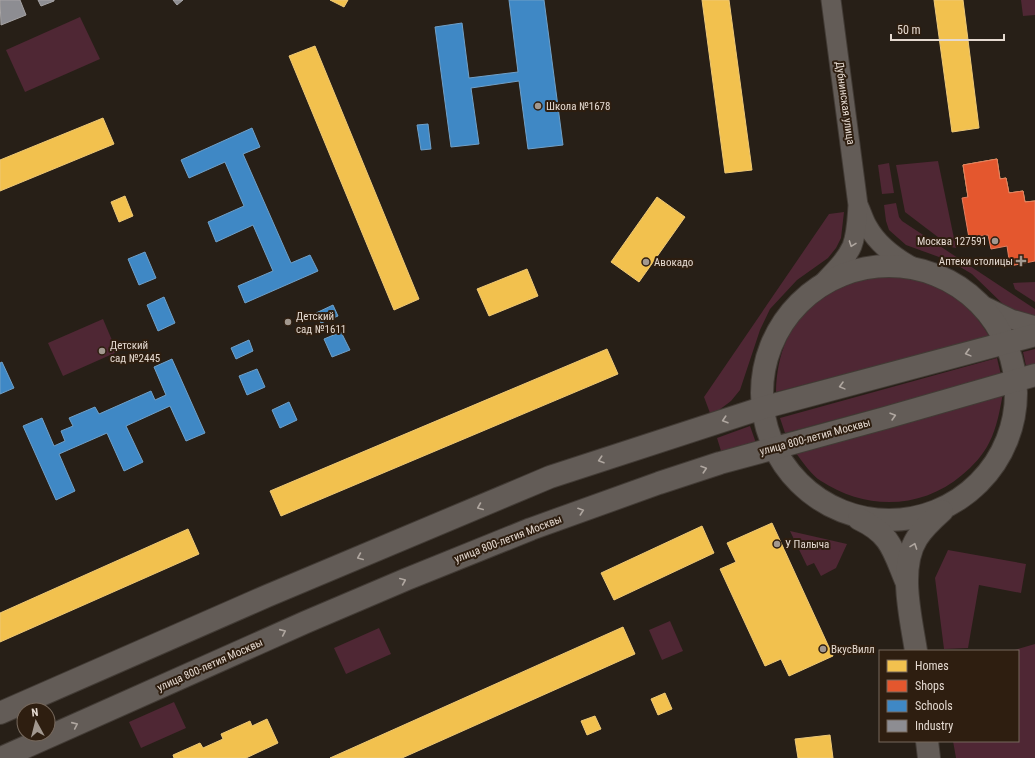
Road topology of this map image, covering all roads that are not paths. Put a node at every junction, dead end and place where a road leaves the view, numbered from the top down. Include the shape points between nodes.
1 (831, 0) edge
2 (858, 205) junction
3 (918, 270) junction
4 (818, 288) junction
5 (978, 303) junction
6 (1035, 326) edge
7 (1035, 335) edge
8 (1005, 342) junction
9 (1025, 377) edge
10 (762, 408) junction
11 (774, 448) junction
12 (950, 504) junction
13 (851, 515) junction
14 (907, 584) junction
15 (916, 650) edge
16 (0, 713) edge
17 (927, 742) edge
18 (1, 758) edge
19 (929, 758) edge

1 - 2 street, Дубнинская улица
2 - 3 street, Дубнинская улица via 868,228 877,240 889,252
2 -> 4 street, Дубнинская улица via 851,246 845,258
3 - 4 main road via 901,267 867,268 834,279
3 - 5 main road via 951,282
4 - 10 main road via 792,311 774,340 763,373
5 - 6 street via 1011,319
5 - 8 main road via 990,316
7 - 8 main road
8 - 9 main road via 1012,363
8 -> 10 main road
11 -> 9 main road, улица 800-летия Москвы
9 - 12 main road via 1016,397 1004,448 973,489
10 - 11 main road
10 -> 16 main road via 550,477 267,596
11 - 13 main road via 799,484 827,504
18 -> 11 main road, улица 800-летия Москвы via 306,622 497,541 659,483
12 - 13 main road via 929,514 894,520 876,520
14 -> 12 main road via 911,553 916,539 926,525
13 - 14 main road via 872,525 884,535
14 - 15 main road
17 - 19 main road

